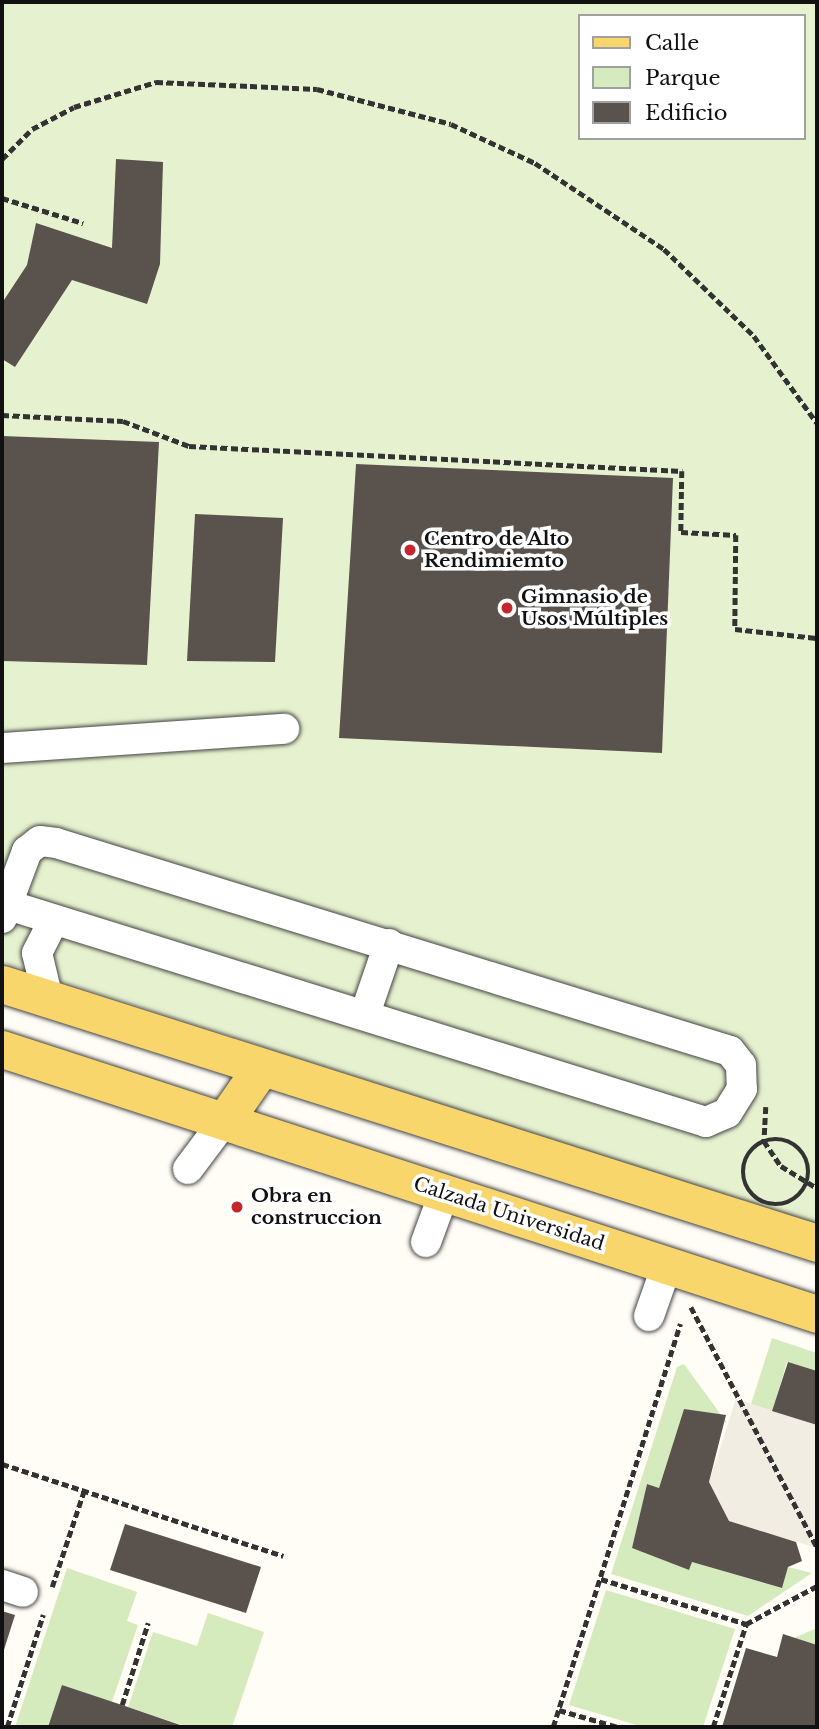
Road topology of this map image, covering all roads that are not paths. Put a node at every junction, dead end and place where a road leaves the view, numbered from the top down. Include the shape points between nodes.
1 (284, 729) dead end
2 (2, 748) edge
3 (5, 912) edge
4 (54, 920) junction
5 (389, 944) junction
6 (2, 984) edge
7 (48, 999) junction
8 (365, 1014) junction
9 (2, 1049) edge
10 (261, 1068) junction
11 (224, 1121) junction
12 (188, 1169) dead end
13 (444, 1193) junction
14 (426, 1242) dead end
15 (817, 1243) edge
16 (667, 1265) junction
17 (817, 1314) edge
18 (649, 1316) dead end

1 - 2 lane
3 - 4 lane
3 - 5 lane via 27,851 48,842
4 - 7 lane via 37,953
4 - 8 lane
5 - 8 lane
5 - 8 lane via 730,1051 741,1065 742,1089 727,1113 706,1122
6 - 7 main road
7 - 10 main road
9 - 11 main road, Calzada Universidad
10 - 11 main road
10 - 15 main road
11 - 12 lane
11 - 13 main road, Calzada Universidad
13 - 14 lane
13 - 16 main road, Calzada Universidad
16 - 17 main road, Calzada Universidad
16 - 18 lane

